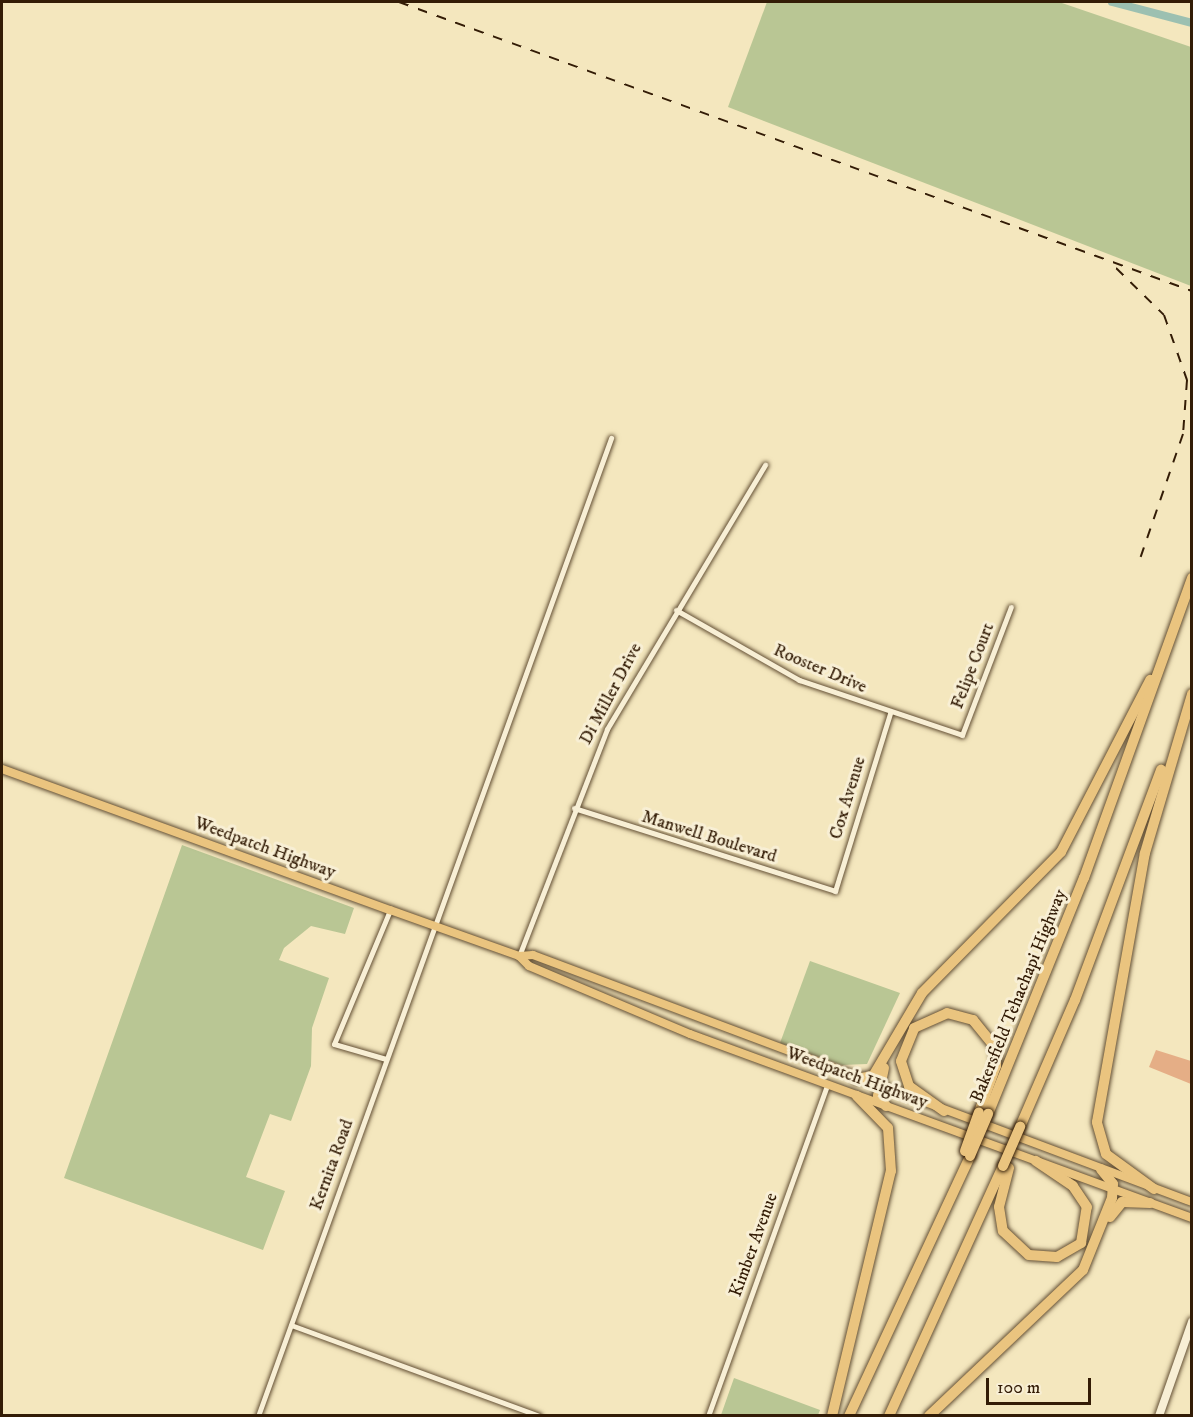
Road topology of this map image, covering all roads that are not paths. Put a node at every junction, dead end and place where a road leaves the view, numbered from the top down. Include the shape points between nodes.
1 (611, 438) dead end
2 (765, 465) dead end
3 (1191, 578) edge
4 (1011, 607) dead end
5 (676, 610) junction
6 (1160, 664) junction
7 (1191, 683) edge
8 (1191, 694) edge
9 (890, 713) junction
10 (962, 735) joint
11 (2, 769) edge
12 (574, 808) junction
13 (835, 891) joint
14 (390, 910) junction
15 (435, 925) junction
16 (519, 956) junction
17 (887, 1053) junction
18 (386, 1059) junction
19 (856, 1079) junction
20 (827, 1085) junction
21 (878, 1088) junction
22 (857, 1096) junction
23 (886, 1106) junction
24 (944, 1112) junction
25 (984, 1113) junction
26 (1036, 1161) junction
27 (1006, 1167) junction
28 (1101, 1169) junction
29 (1113, 1189) junction
30 (1155, 1189) junction
31 (1191, 1202) edge
32 (1150, 1203) junction
33 (1191, 1218) edge
34 (1104, 1225) junction
35 (1191, 1322) edge
36 (291, 1325) junction
37 (258, 1416) edge
38 (539, 1416) edge
39 (708, 1416) edge
40 (832, 1416) edge
41 (849, 1416) edge
42 (889, 1416) edge
43 (929, 1416) edge
44 (1159, 1416) edge

1 - 15 street, Kernita Road
2 - 5 street, Di Miller Drive
3 - 6 highway, Bakersfield Tehachapi Highway
4 - 10 street, Felipe Court
5 - 9 street, Rooster Drive via 798,680
5 - 12 street, Di Miller Drive via 623,698
6 - 17 highway via 1061,852 922,993
6 - 25 highway, Bakersfield Tehachapi Highway via 1081,888
7 - 27 highway, bridge via 1102,931
8 - 30 highway via 1145,853 1097,1122 1106,1154
9 - 10 street, Rooster Drive
9 - 13 street, Cox Avenue
11 - 14 main road, Weedpatch Highway
12 - 13 street, Manwell Boulevard
12 - 16 street, Di Miller Drive
14 - 15 main road, Weedpatch Highway
14 - 18 street via 334,1044
15 - 16 main road, Weedpatch Highway
15 - 18 street, Kernita Road
16 - 19 main road, Weedpatch Highway via 574,970
16 - 20 main road, Weedpatch Highway via 529,966 630,1010
17 - 19 highway via 873,1076
17 - 21 highway
18 - 36 street, Kernita Road
19 - 21 main road, Weedpatch Highway
20 - 22 main road, Weedpatch Highway
20 - 39 street, Kimber Avenue
21 - 23 highway
21 - 24 main road, Weedpatch Highway
22 - 23 main road, Weedpatch Highway
22 - 40 highway via 888,1128 891,1171
23 - 26 main road, Weedpatch Highway
24 - 25 highway via 909,1086 901,1061 914,1028 947,1013 981,1025 995,1047 996,1066
24 - 28 main road, Weedpatch Highway
25 - 41 highway, Bakersfield Tehachapi Highway, bridge via 936,1229
26 - 27 highway via 1073,1186 1087,1208 1081,1243 1057,1257 1029,1255 1003,1231 999,1208
26 - 29 main road, Weedpatch Highway
27 - 42 highway
28 - 29 highway
28 - 30 main road, Weedpatch Highway
29 - 32 main road, Weedpatch Highway
29 - 34 highway
30 - 31 main road, Weedpatch Highway
32 - 33 main road, Weedpatch Highway
32 - 34 highway via 1122,1202
34 - 43 highway via 1072,1283
35 - 44 main road
36 - 37 street, Kernita Road
36 - 38 street

